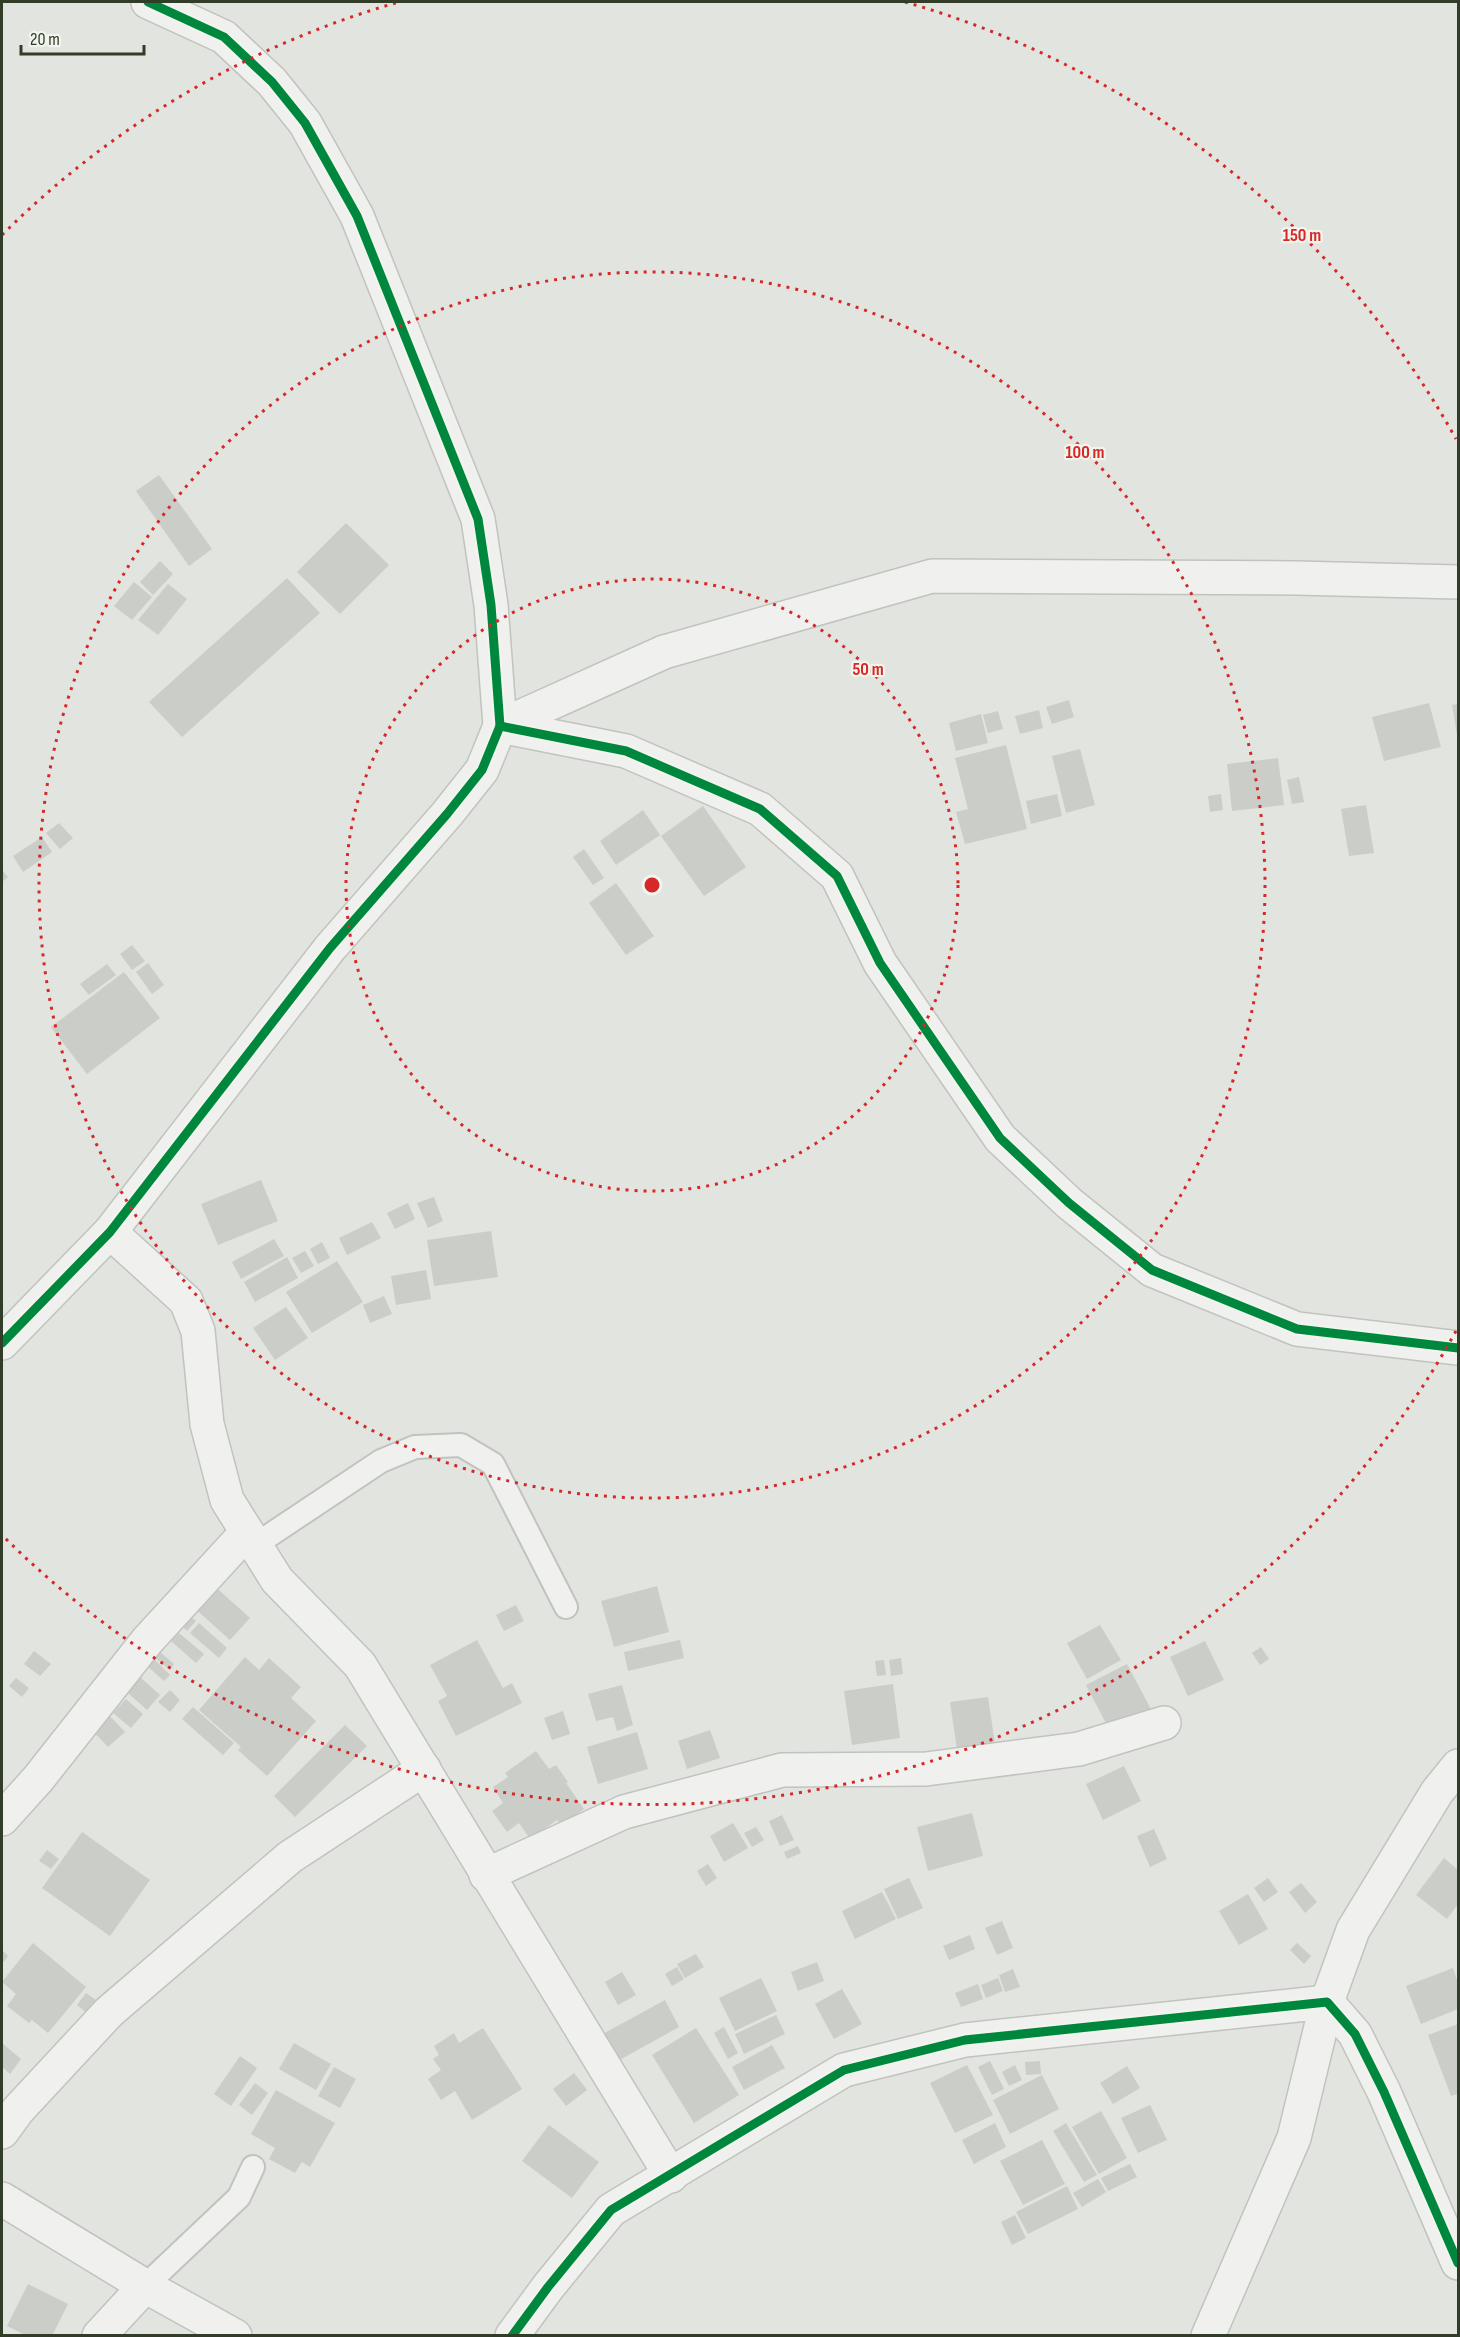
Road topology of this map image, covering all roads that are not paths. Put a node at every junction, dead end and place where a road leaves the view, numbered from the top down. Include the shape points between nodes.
1 (148, 2) edge
2 (1458, 582) edge
3 (500, 726) junction
4 (110, 1232) junction
5 (2, 1343) edge
6 (1458, 1348) edge
7 (251, 1538) junction
8 (566, 1607) dead end
9 (1164, 1722) dead end
10 (1458, 1766) edge
11 (424, 1769) junction
12 (2, 1819) edge
13 (486, 1875) junction
14 (1327, 2002) junction
15 (2, 2132) edge
16 (253, 2167) dead end
17 (671, 2176) junction
18 (2, 2199) edge
19 (1458, 2263) edge
20 (145, 2286) junction
21 (99, 2336) edge
22 (235, 2336) edge
23 (512, 2336) edge
24 (1208, 2336) edge

1 - 3 street via 224,37 272,82 305,123 357,216 478,519 491,605
2 - 3 street via 932,576 664,652
3 - 4 street via 482,770 330,948
3 - 6 street via 626,751 760,809 837,876 880,963 1000,1138 1069,1203 1152,1270 1297,1329
4 - 5 street
4 - 7 street via 186,1301 198,1331 207,1424 227,1500
7 - 8 lane via 381,1461 415,1446 461,1445 493,1464
7 - 11 street via 277,1581 360,1665
7 - 12 street via 147,1641
9 - 13 street via 1078,1749 961,1764 782,1770 624,1812
10 - 14 street via 1437,1792 1353,1930
11 - 13 street
11 - 15 street via 290,1857 109,2012
13 - 17 street
14 - 17 street via 965,2040 844,2070
14 - 19 street via 1355,2034
14 - 24 street via 1294,2138
16 - 20 lane via 239,2197
17 - 23 street via 611,2211
18 - 20 street
20 - 21 street
20 - 22 street

